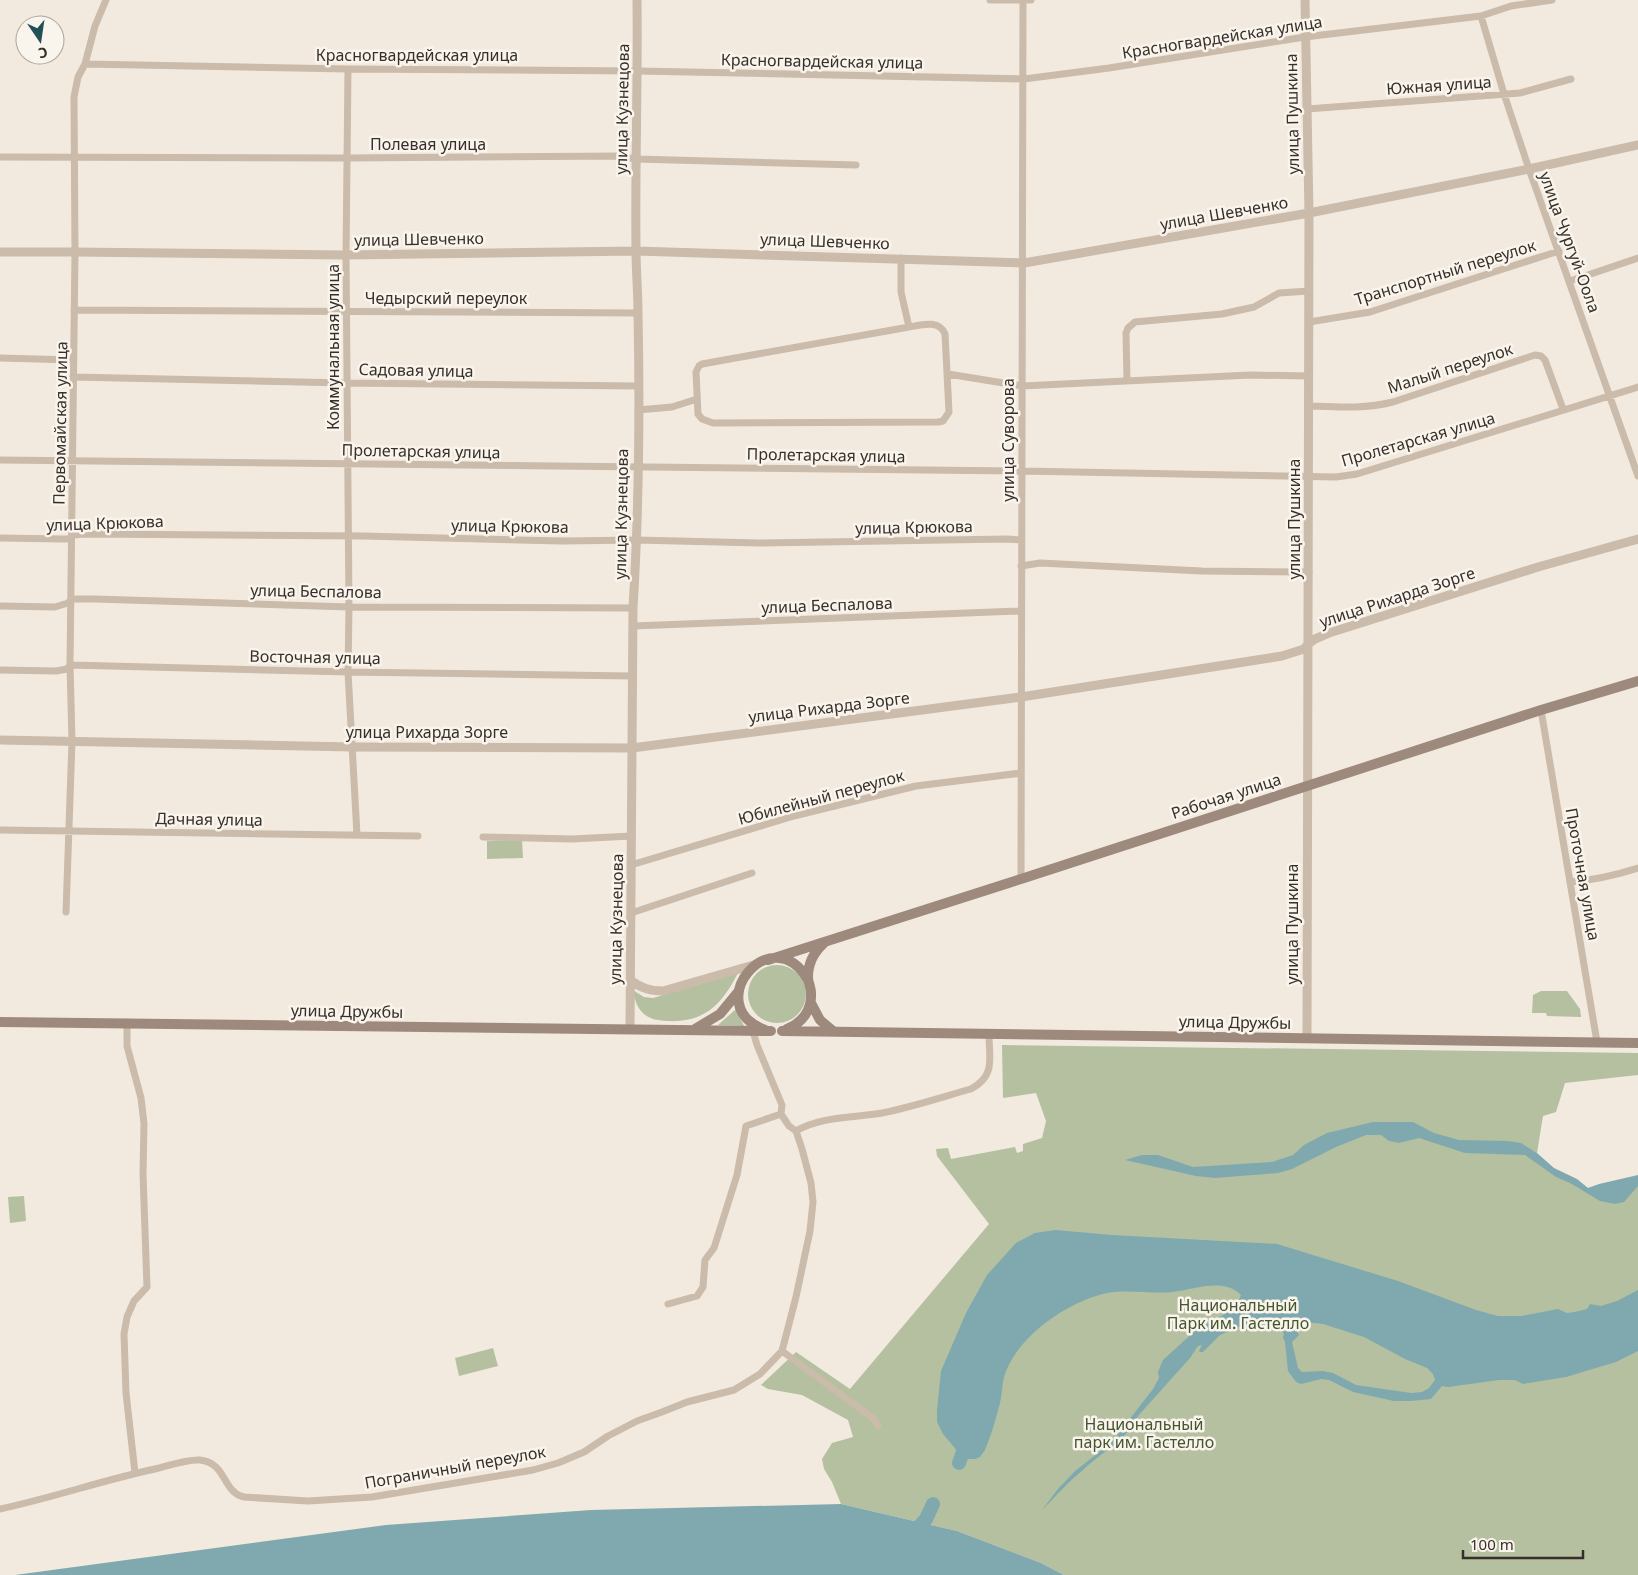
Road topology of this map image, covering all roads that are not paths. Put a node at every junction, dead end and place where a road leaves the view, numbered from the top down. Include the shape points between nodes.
1 (106, 0) edge
2 (637, 0) edge
3 (990, 0) edge
4 (1026, 0) edge
5 (1305, 0) edge
6 (1552, 0) edge
7 (1481, 16) junction
8 (1305, 37) junction
9 (85, 64) junction
10 (348, 69) junction
11 (638, 71) junction
12 (1024, 79) junction
13 (1571, 79) dead end
14 (1504, 94) junction
15 (1307, 109) junction
16 (1638, 145) edge
17 (0, 156) edge
18 (74, 157) junction
19 (346, 158) junction
20 (636, 159) junction
21 (856, 165) dead end
22 (1529, 169) junction
23 (1309, 213) junction
24 (636, 251) junction
25 (1559, 251) junction
26 (0, 252) edge
27 (75, 252) junction
28 (346, 255) junction
29 (901, 258) junction
30 (1638, 258) edge
31 (1024, 263) junction
32 (1570, 281) junction
33 (1308, 291) junction
34 (74, 310) junction
35 (347, 311) junction
36 (638, 312) junction
37 (1308, 322) junction
38 (909, 327) junction
39 (0, 358) edge
40 (74, 360) junction
41 (948, 374) junction
42 (1308, 376) junction
43 (74, 377) junction
44 (1127, 381) junction
45 (346, 383) junction
46 (638, 386) junction
47 (1022, 386) junction
48 (1638, 387) edge
49 (1610, 397) junction
50 (697, 399) junction
51 (1309, 406) junction
52 (638, 410) junction
53 (1563, 410) junction
54 (0, 460) edge
55 (1635, 460) edge
56 (72, 462) junction
57 (347, 464) junction
58 (638, 467) junction
59 (1022, 471) junction
60 (1638, 476) edge
61 (1309, 477) junction
62 (72, 535) junction
63 (348, 536) junction
64 (0, 538) edge
65 (1638, 539) edge
66 (637, 540) junction
67 (1021, 540) junction
68 (1021, 566) junction
69 (1308, 572) junction
70 (72, 599) junction
71 (0, 606) edge
72 (349, 607) junction
73 (633, 608) junction
74 (1021, 611) junction
75 (633, 626) junction
76 (1308, 644) junction
77 (70, 665) junction
78 (0, 670) edge
79 (348, 672) junction
80 (632, 676) junction
81 (1638, 681) edge
82 (1021, 697) junction
83 (1541, 710) junction
84 (0, 740) edge
85 (72, 741) junction
86 (352, 747) junction
87 (632, 748) junction
88 (1021, 773) junction
89 (1308, 785) junction
90 (0, 830) edge
91 (69, 830) junction
92 (356, 835) junction
93 (418, 836) dead end
94 (483, 836) dead end
95 (632, 836) junction
96 (631, 865) junction
97 (1638, 868) edge
98 (752, 873) dead end
99 (1021, 879) junction
100 (1570, 882) junction
101 (66, 912) dead end
102 (631, 913) junction
103 (825, 942) junction
104 (768, 960) junction
105 (757, 964) junction
106 (630, 980) junction
107 (808, 980) junction
108 (739, 991) junction
109 (811, 1003) junction
110 (0, 1022) edge
111 (127, 1022) junction
112 (751, 1026) junction
113 (630, 1029) junction
114 (693, 1030) junction
115 (776, 1031) junction
116 (832, 1031) junction
117 (989, 1034) junction
118 (1307, 1038) junction
119 (1596, 1042) junction
120 (1638, 1043) edge
121 (781, 1114) junction
122 (796, 1132) junction
123 (668, 1304) dead end
124 (782, 1352) junction
125 (878, 1426) dead end
126 (135, 1473) junction
127 (0, 1509) edge

1 - 9 street, Первомайская улица
2 - 11 street, улица Кузнецова
3 - 4 street
4 - 12 street, улица Суворова
5 - 8 street, улица Пушкина
6 - 7 street, Красногвардейская улица via 1511,6
7 - 8 street, Красногвардейская улица
7 - 14 street, улица Чургуй-Оола
8 - 12 street, Красногвардейская улица
8 - 15 street, улица Пушкина
9 - 10 street, Красногвардейская улица
9 - 18 street, Первомайская улица via 74,96
10 - 11 street, Красногвардейская улица
10 - 19 street, Коммунальная улица
11 - 12 street, Красногвардейская улица
11 - 20 street, улица Кузнецова
12 - 31 street, улица Суворова
13 - 14 street, Южная улица via 1520,93
14 - 15 street, Южная улица
14 - 22 street, улица Чургуй-Оола
15 - 23 street, улица Пушкина
16 - 22 street, улица Шевченко
17 - 18 street, Полевая улица
18 - 19 street, Полевая улица
18 - 27 street, Первомайская улица
19 - 20 street, Полевая улица via 618,156
19 - 28 street, Коммунальная улица
20 - 21 street, Полевая улица
20 - 24 street, улица Кузнецова
22 - 23 street, улица Шевченко
22 - 25 street, улица Чургуй-Оола
23 - 31 street, улица Шевченко
23 - 33 street, улица Пушкина
24 - 28 street, улица Шевченко
24 - 29 street, улица Шевченко
24 - 36 street, улица Кузнецова
25 - 32 street, улица Чургуй-Оола
25 - 37 street, Транспортный переулок via 1370,312
26 - 27 street, улица Шевченко
27 - 28 street, улица Шевченко
27 - 34 street, Первомайская улица
28 - 35 street, Коммунальная улица
29 - 31 street, улица Шевченко
29 - 38 street via 901,292
30 - 32 street
31 - 47 street, улица Суворова
32 - 49 street, улица Чургуй-Оола
33 - 37 street, улица Пушкина
33 - 44 street via 1279,293 1254,307 1222,314 1135,322 1126,333
34 - 35 street, Чедырский переулок
34 - 40 street, Первомайская улица
35 - 36 street, Чедырский переулок
35 - 45 street, Коммунальная улица
36 - 46 street, улица Кузнецова
37 - 42 street, улица Пушкина
38 - 41 street via 932,324 943,329
38 - 50 street via 702,364 696,372
39 - 40 street
40 - 43 street, Первомайская улица
41 - 47 street
41 - 50 street via 949,412 943,421 938,422 713,423 698,414
42 - 44 street via 1250,375
42 - 51 street, улица Пушкина
43 - 45 street, Садовая улица
43 - 56 street, Первомайская улица
44 - 47 street
45 - 46 street, Садовая улица
45 - 57 street, Коммунальная улица
46 - 52 street, улица Кузнецова
47 - 59 street, улица Суворова
48 - 49 street, Пролетарская улица
49 - 53 street, Пролетарская улица
49 - 55 street, улица Чургуй-Оола
50 - 52 street via 672,407
51 - 53 street, Малый переулок via 1377,406 1535,355 1545,360
51 - 61 street, улица Пушкина
52 - 58 street, улица Кузнецова
53 - 61 street, Пролетарская улица via 1357,474
54 - 56 street, Пролетарская улица
55 - 60 street, улица Чургуй-Оола
56 - 57 street, Пролетарская улица
56 - 62 street, Первомайская улица
57 - 58 street, Пролетарская улица
57 - 63 street, Коммунальная улица
58 - 59 street, Пролетарская улица
58 - 66 street, улица Кузнецова
59 - 61 street, Пролетарская улица
59 - 67 street, улица Суворова
61 - 69 street, улица Пушкина
62 - 63 street, улица Крюкова
62 - 64 street, улица Крюкова via 62,540
62 - 70 street, Первомайская улица
63 - 66 street, улица Крюкова
63 - 72 street, Коммунальная улица
65 - 76 street, улица Рихарда Зорге via 1329,633
66 - 67 street, улица Крюкова via 759,543
66 - 73 street, улица Кузнецова
67 - 68 street, улица Суворова
68 - 69 street via 1040,563 1202,571
68 - 74 street, улица Суворова
69 - 76 street, улица Пушкина
70 - 71 street, улица Беспалова via 55,607
70 - 72 street, улица Беспалова
70 - 77 street, Первомайская улица
72 - 73 street, улица Беспалова
72 - 79 street, Коммунальная улица
73 - 75 street, улица Кузнецова
74 - 75 street, улица Беспалова
74 - 82 street, улица Суворова
75 - 80 street, улица Кузнецова
76 - 82 street, улица Рихарда Зорге via 1304,649 1282,656
76 - 89 street, улица Пушкина
77 - 78 street, Восточная улица via 56,671
77 - 79 street, Восточная улица
77 - 85 street, Первомайская улица
79 - 80 street, Восточная улица
79 - 86 street, Коммунальная улица
80 - 87 street, улица Кузнецова
81 - 83 main road, Рабочая улица
82 - 87 street, улица Рихарда Зорге
82 - 88 street, улица Суворова
83 - 89 main road, Рабочая улица
83 - 100 street, Проточная улица
84 - 85 street, улица Рихарда Зорге
85 - 86 street, улица Рихарда Зорге
85 - 91 street, Первомайская улица
86 - 87 street, улица Рихарда Зорге
86 - 92 street, Коммунальная улица
87 - 95 street, улица Кузнецова
88 - 96 street, Юбилейный переулок via 916,786 794,816
88 - 99 street, улица Суворова
89 - 99 main road, Рабочая улица
89 - 118 street, улица Пушкина
90 - 91 street, Дачная улица
91 - 92 street, Дачная улица
91 - 101 street, Первомайская улица
92 - 93 street, Дачная улица
94 - 95 street via 572,839
95 - 96 street, улица Кузнецова
96 - 102 street, улица Кузнецова
97 - 100 street
98 - 102 street
99 - 103 main road, Рабочая улица
100 - 119 street, Проточная улица
102 - 106 street, улица Кузнецова
103 - 104 main road, Рабочая улица
103 - 107 main road via 814,954
104 - 105 main road
104 - 107 main road via 792,963
105 - 106 street via 663,991 646,990
105 - 108 main road via 745,975
106 - 113 street, улица Кузнецова
107 - 109 main road
108 - 112 main road via 740,1005
108 - 114 main road via 720,1014
109 - 115 main road via 800,1021
109 - 116 main road via 820,1020
110 - 111 main road, улица Дружбы
111 - 113 main road, улица Дружбы
111 - 126 street via 127,1046 141,1098 144,1124 147,1287 134,1301 124,1334 126,1393
112 - 114 main road, улица Дружбы
112 - 115 main road
112 - 121 street via 782,1105
113 - 114 main road, улица Дружбы
115 - 116 main road, улица Дружбы
116 - 117 main road, улица Дружбы
117 - 118 main road, улица Дружбы
117 - 122 street via 990,1068 980,1084 971,1089 883,1112 820,1121
118 - 119 main road, улица Дружбы
119 - 120 main road, улица Дружбы
121 - 122 street
121 - 123 street via 746,1126 737,1175 714,1248 705,1260 701,1292
122 - 124 street via 811,1183 812,1218
124 - 125 street via 870,1416
124 - 126 street, Пограничный переулок via 760,1374 734,1390 686,1402 608,1436 584,1452 533,1470 372,1497 308,1500 237,1496 220,1471 199,1460
126 - 127 street via 36,1502

